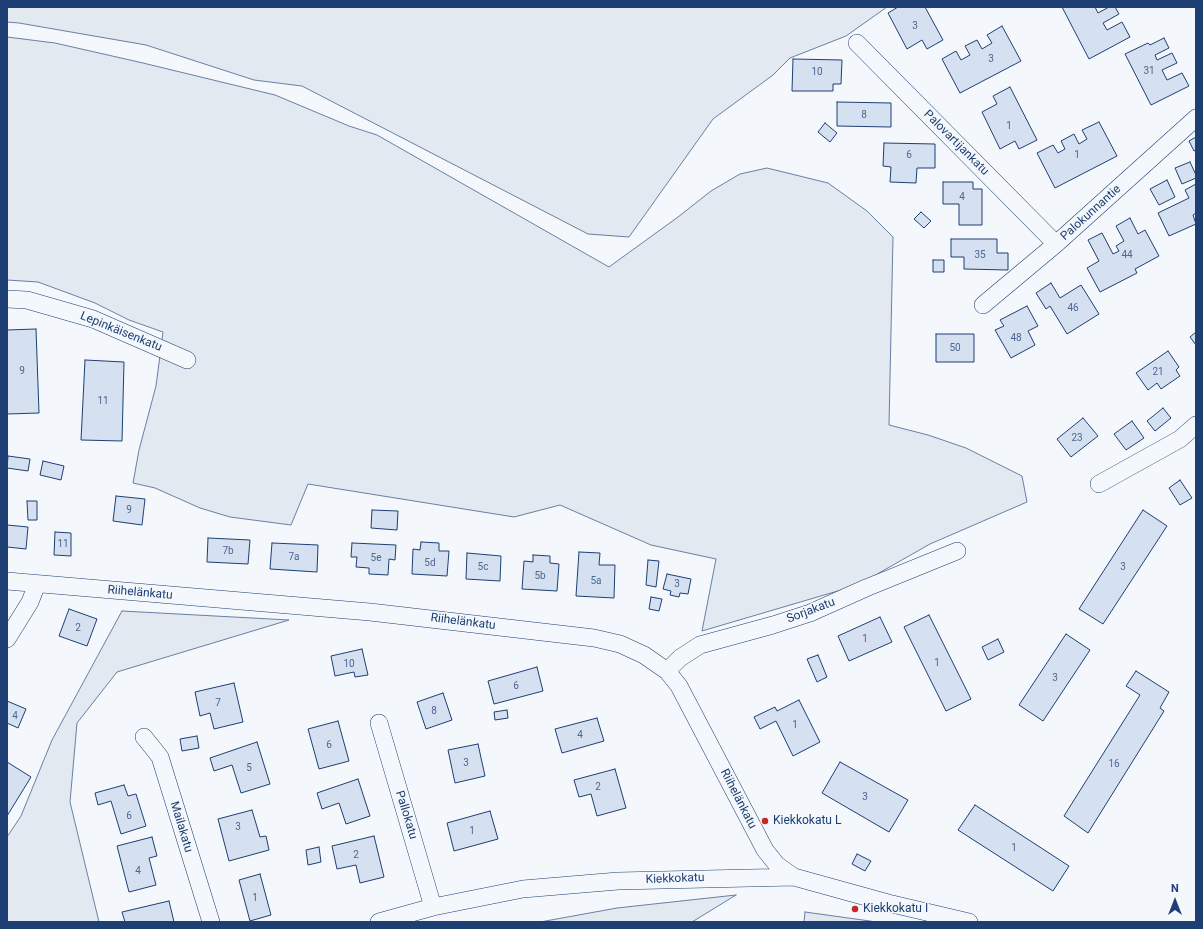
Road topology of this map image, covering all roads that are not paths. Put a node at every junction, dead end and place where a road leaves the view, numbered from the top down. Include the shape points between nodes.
1 (857, 43) dead end
2 (1196, 118) edge
3 (1056, 244) junction
4 (7, 299) edge
5 (983, 305) dead end
6 (187, 360) dead end
7 (1196, 425) edge
8 (1099, 484) dead end
9 (957, 551) dead end
10 (7, 581) edge
11 (37, 584) junction
12 (7, 639) edge
13 (667, 671) junction
14 (379, 723) dead end
15 (144, 737) dead end
16 (794, 877) junction
17 (433, 906) junction
18 (210, 922) edge
19 (379, 922) edge
20 (969, 922) edge

1 - 3 street, Palovartijankatu
2 - 3 street, Palokunnantie
3 - 5 street, Palokunnantie
4 - 6 street, Lepinkäisenkatu via 27,300 93,319
7 - 8 street via 1180,439
9 - 13 street, Sorjakatu via 810,613 700,645 680,658
10 - 11 street, Riihelänkatu
11 - 12 street via 30,602
11 - 13 street, Riihelänkatu via 370,612 594,638 620,644 644,655
13 - 16 street, Riihelänkatu via 679,686 696,717 765,850 777,865
14 - 17 street, Pallokatu
15 - 18 street, Mailakatu via 160,757
16 - 17 street, Kiekkokatu via 567,885 522,889
16 - 20 street, Kiekkokatu
17 - 19 street, Kiekkokatu

